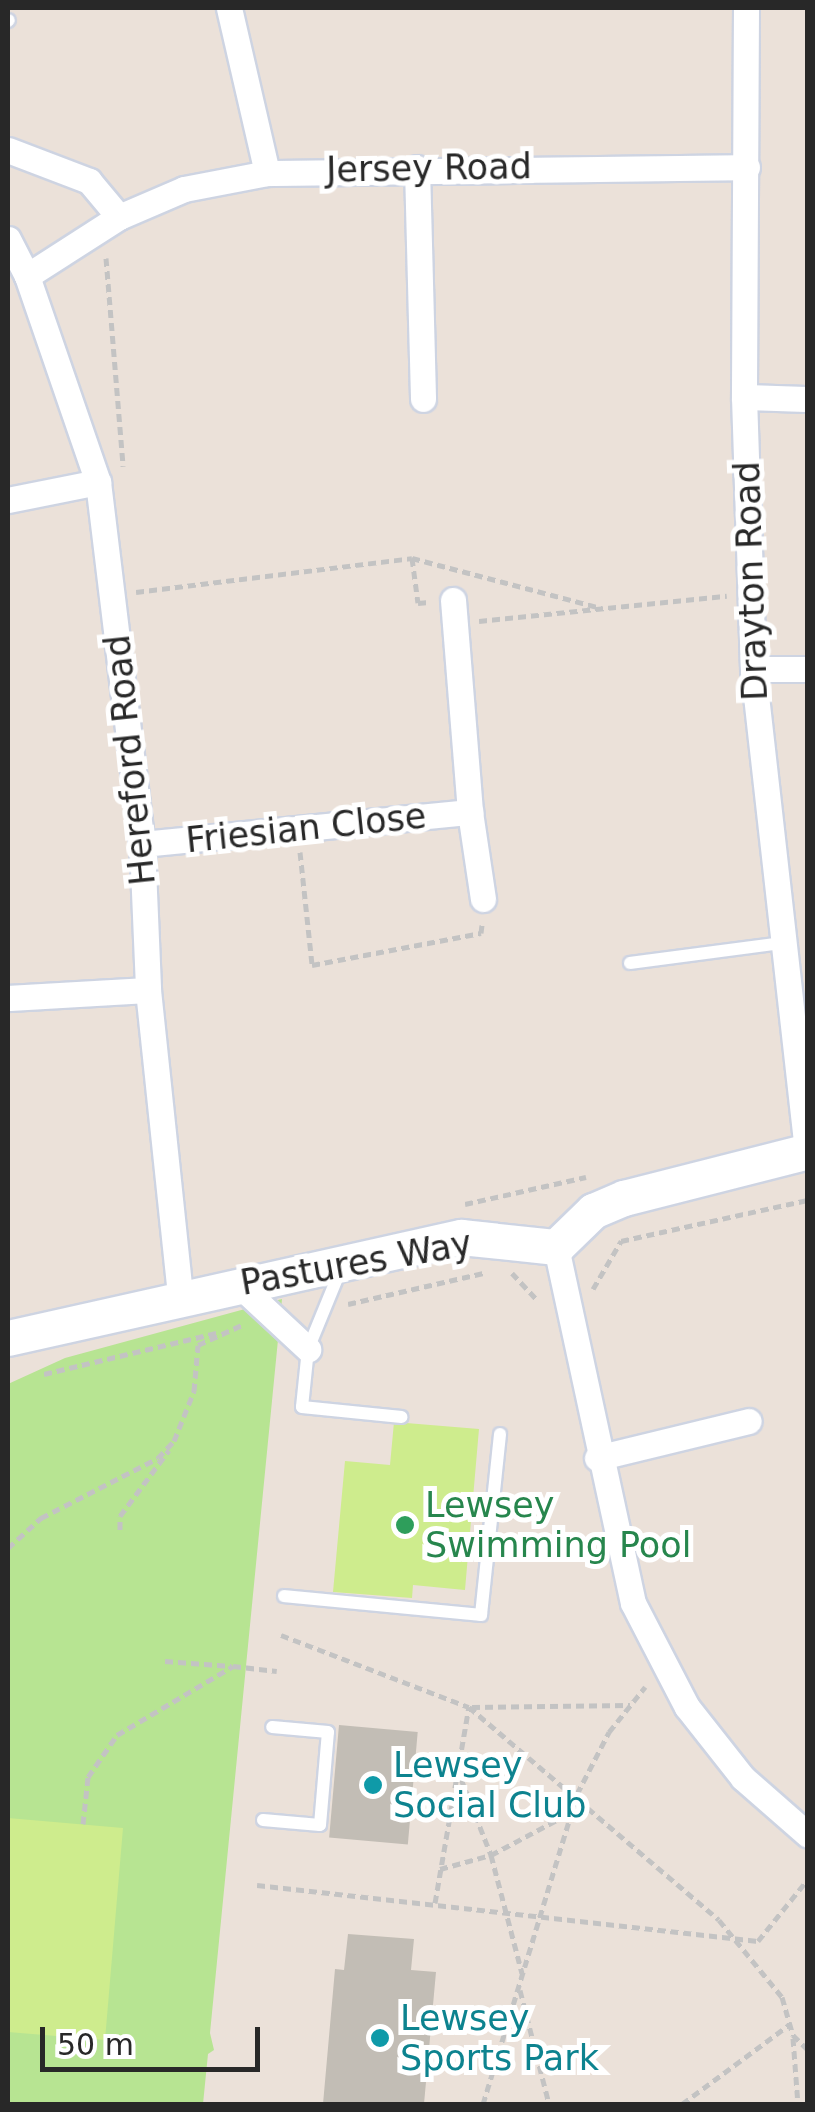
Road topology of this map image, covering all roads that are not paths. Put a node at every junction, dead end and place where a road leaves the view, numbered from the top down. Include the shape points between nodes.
1 (229, 8) edge
2 (746, 8) edge
3 (8, 150) edge
4 (747, 167) junction
5 (417, 168) junction
6 (266, 173) junction
7 (119, 217) junction
8 (8, 239) edge
9 (27, 276) junction
10 (744, 397) junction
11 (423, 399) dead end
12 (808, 399) edge
13 (98, 482) junction
14 (8, 500) edge
15 (454, 612) road end
16 (753, 669) junction
17 (808, 669) edge
18 (470, 812) junction
19 (142, 844) junction
20 (483, 900) road end
21 (781, 943) junction
22 (630, 962) dead end
23 (148, 990) junction
24 (8, 998) edge
25 (807, 1151) edge
26 (556, 1248) junction
27 (347, 1258) junction
28 (238, 1284) junction
29 (180, 1297) junction
30 (8, 1338) edge
31 (308, 1349) junction
32 (402, 1417) dead end
33 (749, 1421) dead end
34 (500, 1434) dead end
35 (597, 1458) junction
36 (284, 1596) dead end
37 (272, 1727) dead end
38 (264, 1820) dead end
39 (808, 1834) edge

1 - 6 street
2 - 4 street, Drayton Road
3 - 7 street via 89,181
4 - 5 street, Jersey Road
4 - 10 street, Drayton Road
5 - 6 street, Jersey Road
5 - 11 street
6 - 7 street, Jersey Road via 184,189
7 - 9 street, Jersey Road
8 - 9 street, Hereford Road
9 - 13 street, Hereford Road
10 - 12 street
10 - 16 street, Drayton Road
13 - 14 street
13 - 19 street, Hereford Road
15 - 18 street, Friesian Close
16 - 17 street
16 - 21 street, Drayton Road
18 - 19 street, Friesian Close
18 - 20 street, Friesian Close
19 - 23 street, Hereford Road
21 - 22 lane
21 - 25 street, Drayton Road
23 - 24 street
23 - 29 street, Hereford Road
25 - 26 street via 624,1198 594,1211
26 - 27 street, Pastures Way via 461,1237
26 - 35 street
27 - 28 street, Pastures Way
27 - 31 lane
28 - 29 street, Pastures Way
28 - 31 street
29 - 30 street, Pastures Way
31 - 32 lane via 302,1407
33 - 35 street
34 - 36 lane via 481,1615
35 - 39 street via 633,1603 687,1708 742,1778
37 - 38 lane via 328,1732 320,1825

